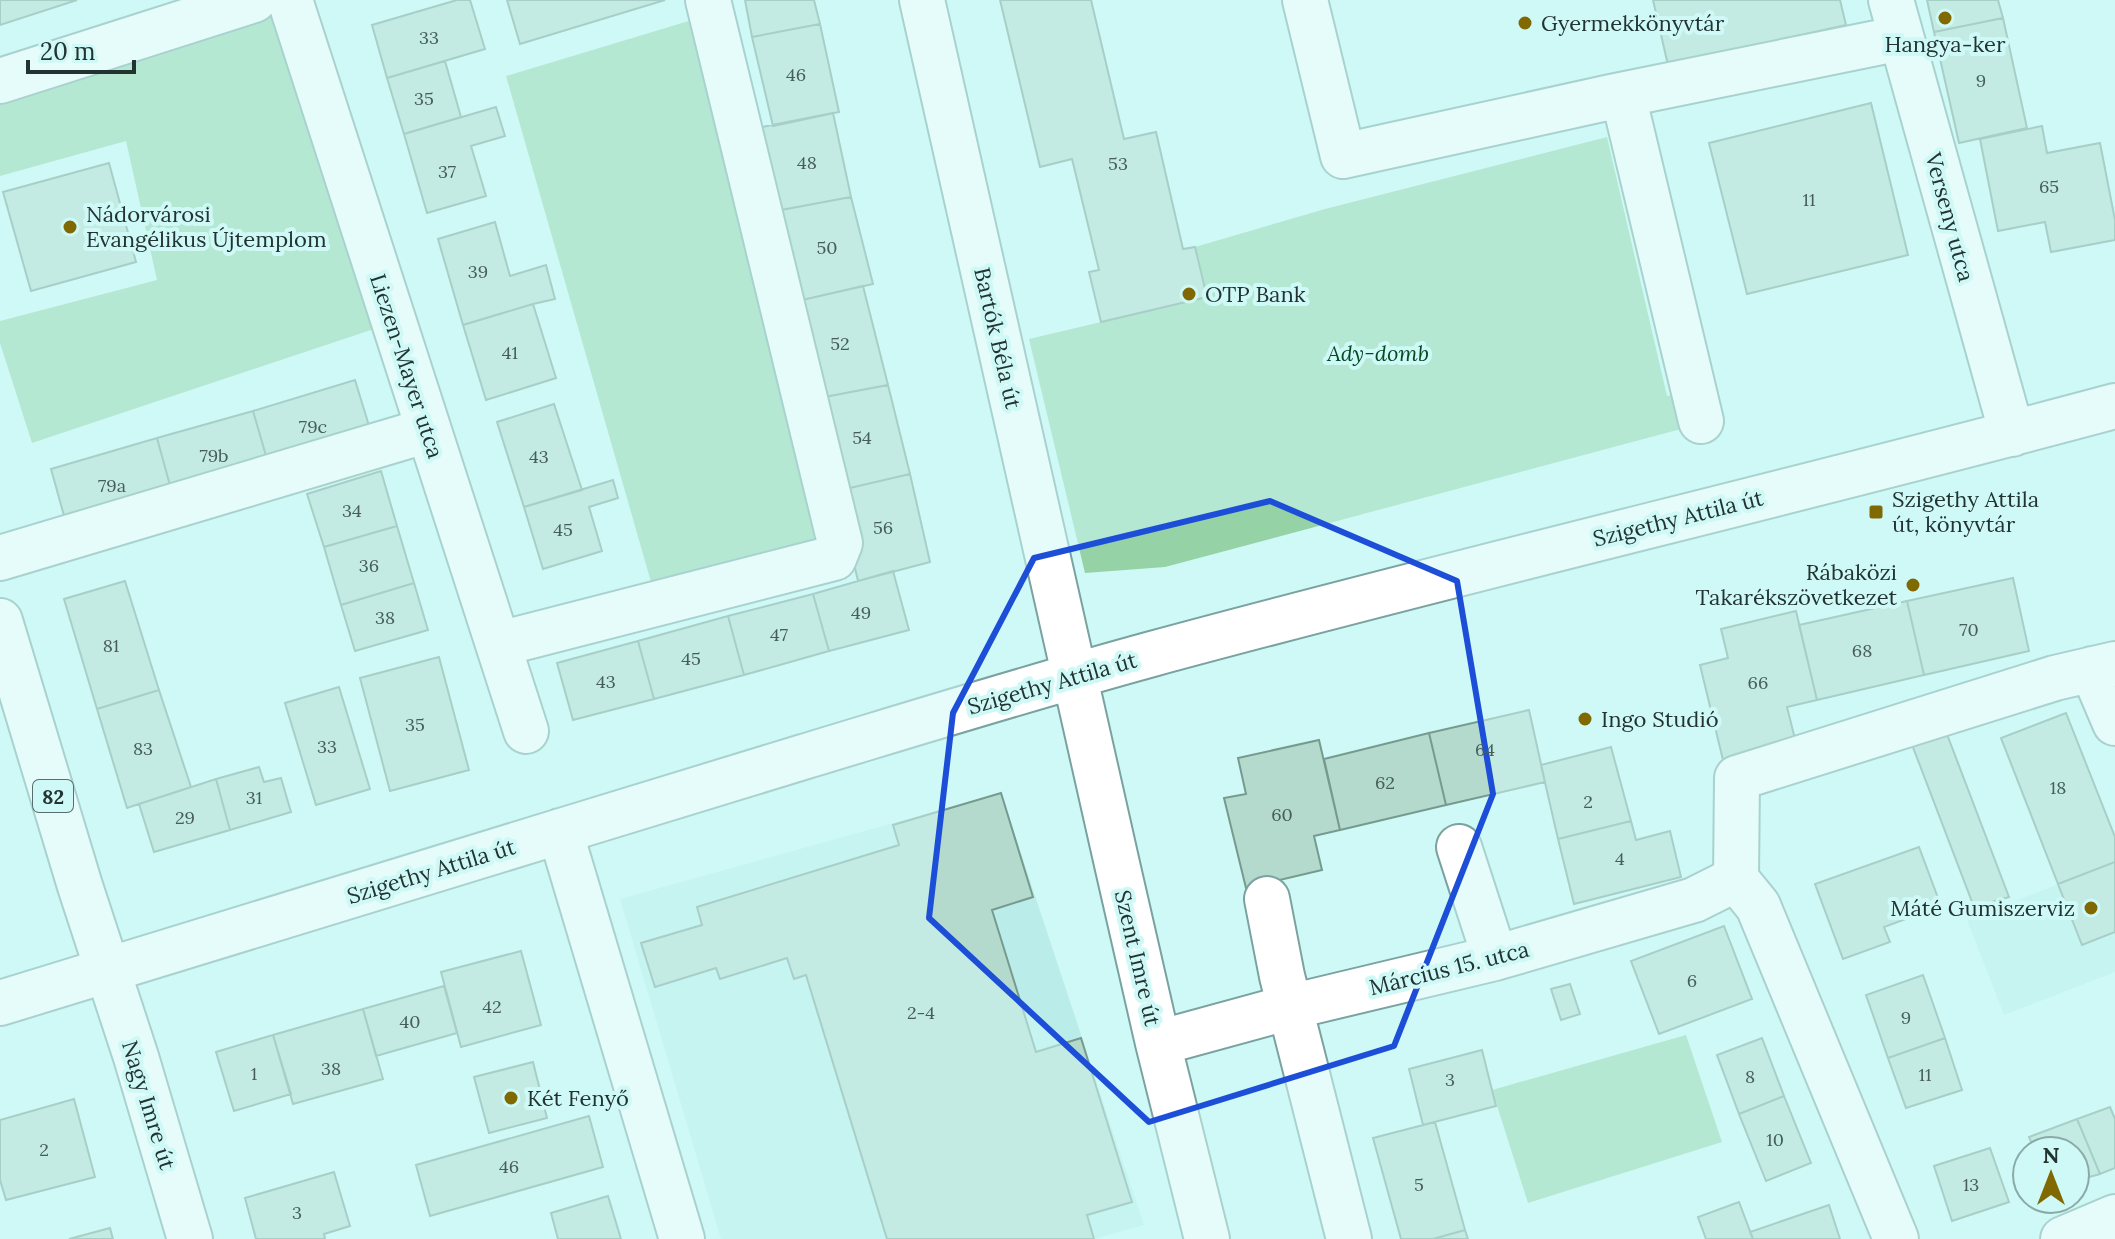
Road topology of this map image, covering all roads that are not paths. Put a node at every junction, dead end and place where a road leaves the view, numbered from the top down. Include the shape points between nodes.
1 (254, 0) edge
2 (290, 0) edge
3 (708, 0) edge
4 (922, 0) edge
5 (1305, 0) edge
6 (1896, 19) edge
7 (0, 81) edge
8 (1623, 95) junction
9 (2115, 406) edge
10 (1701, 421) dead end
11 (428, 430) junction
12 (2012, 434) junction
13 (0, 558) edge
14 (0, 621) edge
15 (499, 644) junction
16 (2104, 666) edge
17 (1073, 677) junction
18 (2115, 723) edge
19 (526, 731) dead end
20 (560, 831) junction
21 (1459, 847) dead end
22 (1736, 879) junction
23 (1267, 899) dead end
24 (1495, 958) junction
25 (108, 971) junction
26 (0, 1003) edge
27 (1290, 1007) junction
28 (1158, 1043) junction
29 (2115, 1217) edge
30 (190, 1239) edge
31 (682, 1239) edge
32 (1207, 1239) edge
33 (1349, 1239) edge
34 (1896, 1239) edge
35 (2063, 1239) edge

1 - 7 street
2 - 11 street, Liezen-Mayer utca
3 - 15 street via 840,543 834,558
4 - 17 street, Bartók Béla út
5 - 8 street via 1343,156
6 - 8 street
6 - 12 street, Verseny utca
8 - 10 street
9 - 12 street, Szigethy Attila út
11 - 13 street
11 - 15 street, Liezen-Mayer utca
12 - 17 street, Szigethy Attila út
14 - 25 street, 82
15 - 19 street, Liezen-Mayer utca
16 - 18 street
16 - 22 street via 1737,778
17 - 20 street, Szigethy Attila út
17 - 28 street, Szent Imre út
20 - 25 street, Szigethy Attila út
20 - 31 street
21 - 24 street
22 - 24 street, Március 15. utca via 1694,900
22 - 34 street via 1758,906
23 - 27 street
24 - 27 street, Március 15. utca
25 - 26 street, Szigethy Attila út
25 - 30 street, Nagy Imre út / 82
27 - 28 street, Március 15. utca
27 - 33 street
28 - 32 street, Szent Imre út
29 - 35 street

